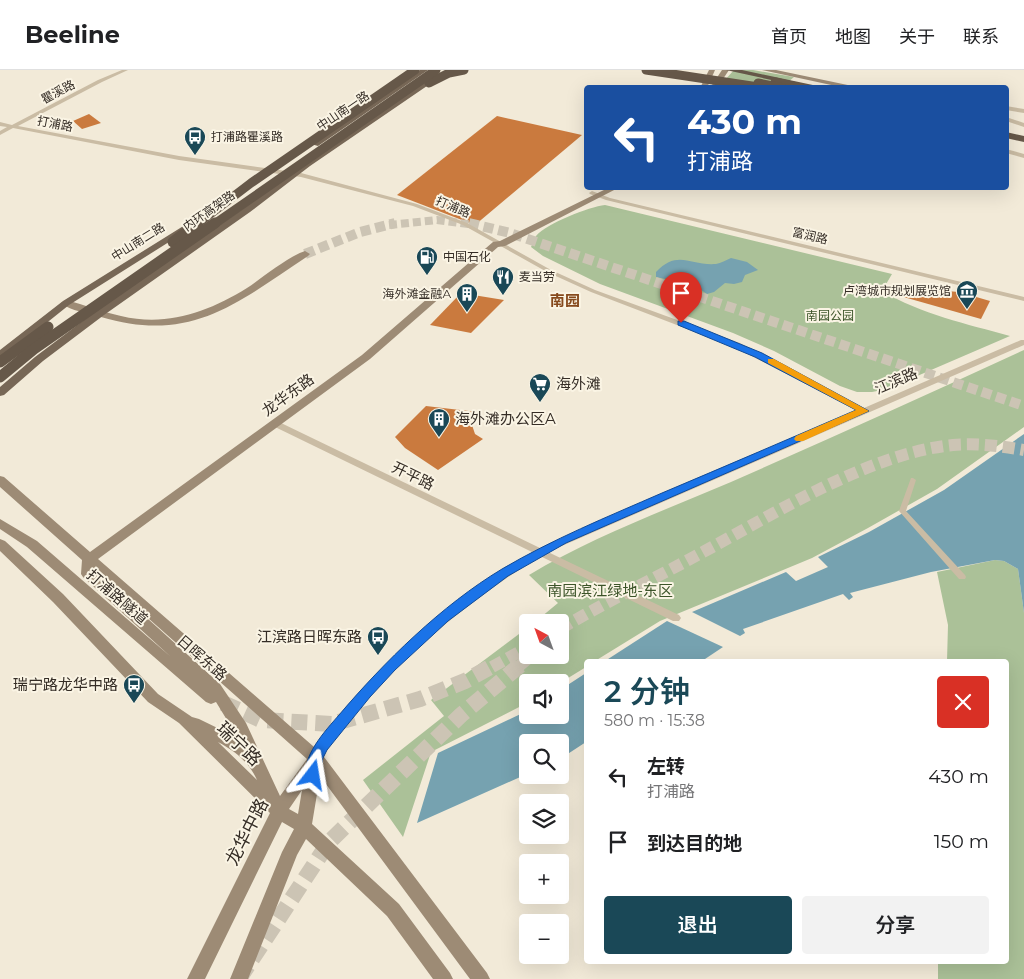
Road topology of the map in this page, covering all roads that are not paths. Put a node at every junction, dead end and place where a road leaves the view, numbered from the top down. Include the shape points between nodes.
1 (126, 70) edge
2 (414, 70) edge
3 (426, 70) edge
4 (436, 70) edge
5 (446, 70) edge
6 (457, 70) edge
7 (464, 70) edge
8 (640, 70) edge
9 (646, 70) edge
10 (662, 70) edge
11 (681, 70) edge
12 (702, 70) edge
13 (712, 70) edge
14 (726, 70) edge
15 (730, 70) edge
16 (764, 70) edge
17 (739, 82) junction
18 (705, 84) edge
19 (715, 84) edge
20 (752, 85) edge
21 (766, 85) edge
22 (784, 85) edge
23 (808, 85) edge
24 (844, 85) edge
25 (1009, 109) edge
26 (1024, 112) edge
27 (1009, 120) edge
28 (0, 124) edge
29 (1024, 124) edge
30 (12, 127) junction
31 (0, 132) edge
32 (1009, 132) edge
33 (1009, 136) edge
34 (1022, 137) edge
35 (1009, 152) edge
36 (1024, 156) edge
37 (274, 171) junction
38 (298, 175) junction
39 (267, 187) junction
40 (600, 190) edge
41 (608, 190) edge
42 (595, 194) junction
43 (498, 243) junction
44 (163, 250) junction
45 (304, 254) tunnel mouth
46 (1024, 299) edge
47 (66, 302) junction
48 (100, 313) junction
49 (1024, 342) edge
50 (0, 355) edge
51 (0, 362) edge
52 (0, 377) edge
53 (0, 393) edge
54 (864, 411) junction
55 (276, 424) junction
56 (0, 480) edge
57 (913, 480) dead end
58 (0, 523) edge
59 (0, 544) edge
60 (539, 552) junction
61 (89, 559) junction
62 (962, 577) dead end
63 (676, 618) dead end
64 (211, 698) tunnel mouth
65 (184, 719) junction
66 (316, 758) junction
67 (258, 765) junction
68 (279, 811) junction
69 (304, 827) junction
70 (196, 979) edge
71 (239, 979) edge
72 (444, 979) edge
73 (482, 979) edge

1 - 30 street, 瞿溪路
2 - 37 main road, 中山南二路 via 275,163
2 - 44 highway, bridge via 251,183
3 - 37 main road, 中山南一路
3 - 44 highway, 内环高架路, bridge
4 - 39 highway, 内环高架路, bridge
5 - 38 main road
6 - 38 main road
7 - 39 highway, bridge via 431,81 309,165
8 - 18 main road
9 - 17 highway, bridge
10 - 17 highway, bridge
11 - 21 highway, bridge
12 - 22 highway, bridge
13 - 18 main road
14 - 19 main road
15 - 23 highway, bridge
16 - 24 main road
17 - 20 highway, bridge
18 - 19 main road
25 - 26 street
27 - 29 street
28 - 30 street, 打浦路
30 - 31 street, 瞿溪路
30 - 37 street, 打浦路 via 178,158
32 - 34 highway
33 - 34 highway
35 - 36 street
37 - 38 street, 打浦路
37 - 47 main road, 中山南二路
38 - 43 street, 打浦路 via 445,215
38 - 48 main road
39 - 52 highway, 内环高架路, bridge via 34,349
40 - 42 main road, 龙华东路
41 - 42 main road, 龙华东路
42 - 43 main road, 龙华东路
42 - 46 street, 富润路
43 - 54 street, 打浦路 via 593,291 737,345
43 - 55 main road, 龙华东路 via 366,357
44 - 51 highway, 内环高架路, bridge
45 - 48 main road via 216,309 190,319 161,324 142,323
47 - 48 main road
47 - 50 main road, 中山南二路
48 - 53 main road
49 - 54 street, 江滨路
54 - 60 street, 江滨路
55 - 60 street, 开平路
55 - 61 main road, 龙华东路
56 - 61 main road, 日晖东路
57 - 62 street via 902,511
58 - 64 main road, 打浦路隧道 via 32,544
59 - 65 main road, 瑞宁路 via 58,598 152,698
60 - 63 street, 开平路
60 - 66 street, 江滨路 via 472,596 416,642 365,693
61 - 66 main road, 日晖东路
61 - 67 main road, 日晖东路 via 88,574 215,688 241,727
65 - 67 main road, 日晖东路 via 238,745
65 - 68 main road, 瑞宁路
66 - 68 main road, 龙华中路
66 - 69 main road
66 - 73 main road
67 - 68 main road, 日晖东路
68 - 69 main road, 瑞宁路
68 - 70 main road, 龙华中路
69 - 71 main road via 290,852
69 - 72 main road, 瑞宁路 via 393,910

